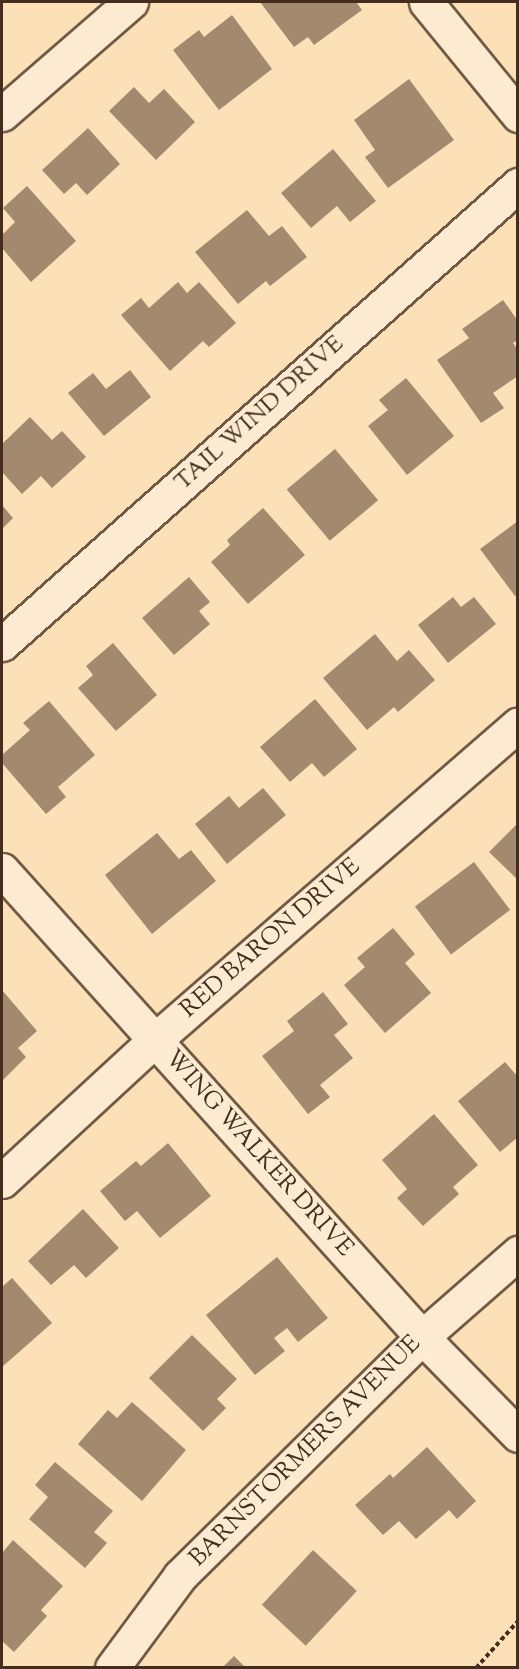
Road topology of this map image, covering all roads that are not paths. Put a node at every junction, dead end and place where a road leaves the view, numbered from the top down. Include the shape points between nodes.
1 (131, 2) edge
2 (426, 2) edge
3 (2, 114) edge
4 (518, 115) edge
5 (518, 184) edge
6 (2, 644) edge
7 (518, 724) edge
8 (2, 870) edge
9 (155, 1040) junction
10 (2, 1181) edge
11 (518, 1253) edge
12 (422, 1336) junction
13 (518, 1435) edge
14 (112, 1668) edge

1 - 3 street
2 - 4 street
5 - 6 street, TAIL WIND DRIVE
7 - 9 street, RED BARON DRIVE
8 - 9 street, WING WALKER DRIVE
9 - 10 street, RED BARON DRIVE
9 - 12 street, WING WALKER DRIVE
11 - 12 street, BARNSTORMERS AVENUE
12 - 13 street, WING WALKER DRIVE
12 - 14 street, BARNSTORMERS AVENUE via 180,1576

